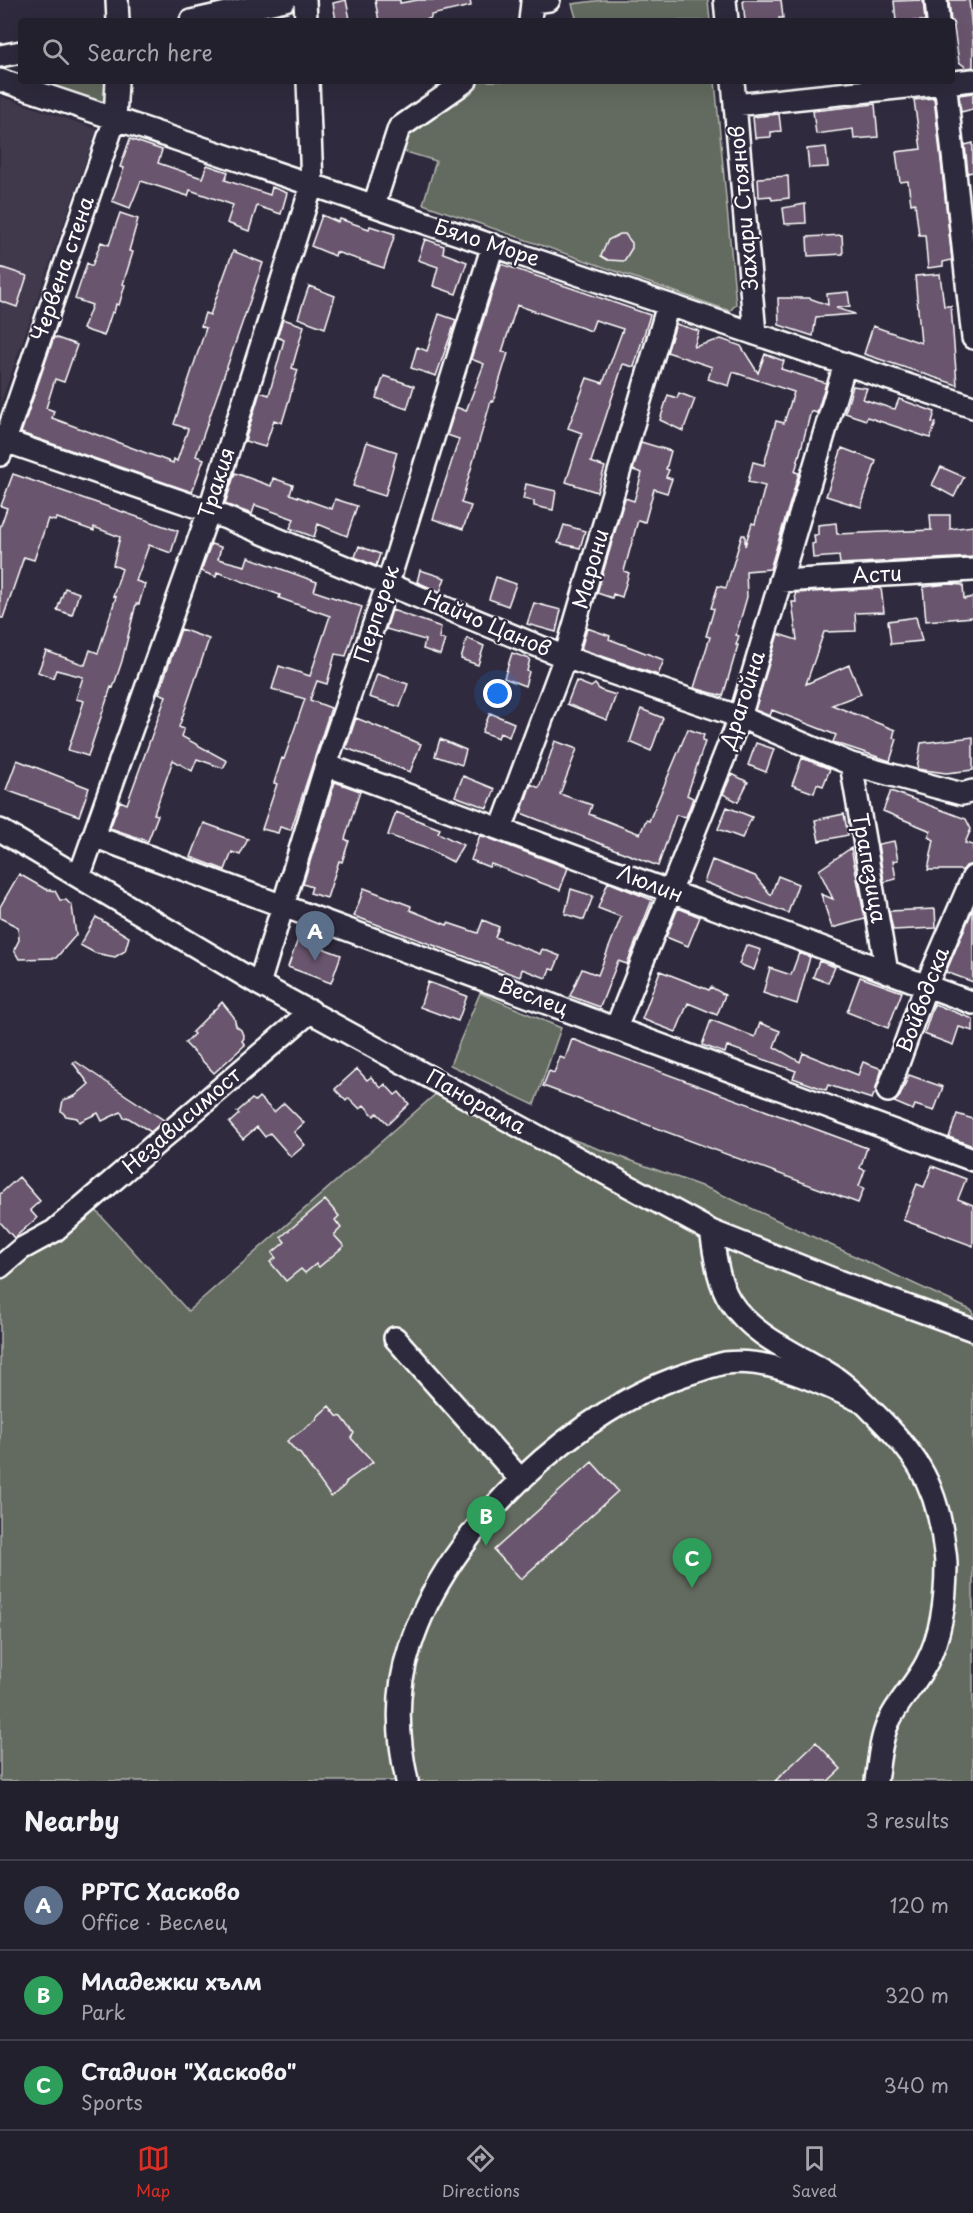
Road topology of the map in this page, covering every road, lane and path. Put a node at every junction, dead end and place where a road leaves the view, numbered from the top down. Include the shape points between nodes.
1 (117, 0) edge
2 (285, 0) edge
3 (305, 0) edge
4 (726, 0) edge
5 (936, 0) edge
6 (118, 18) edge
7 (205, 18) edge
8 (306, 18) edge
9 (727, 18) edge
10 (938, 18) edge
11 (18, 53) edge
12 (0, 56) edge
13 (0, 80) edge
14 (973, 80) edge
15 (955, 81) edge
16 (117, 84) edge
17 (309, 84) edge
18 (462, 84) edge
19 (733, 84) edge
20 (927, 84) edge
21 (945, 84) edge
22 (735, 105) junction
23 (115, 119) junction
24 (312, 185) junction
25 (374, 205) junction
26 (493, 245) junction
27 (969, 257) edge
28 (668, 305) junction
29 (755, 334) junction
30 (973, 338) edge
31 (845, 364) junction
32 (973, 408) edge
33 (3, 448) edge
34 (209, 511) junction
35 (973, 570) edge
36 (780, 581) junction
37 (388, 583) junction
38 (565, 657) junction
39 (740, 717) junction
40 (851, 764) junction
41 (326, 765) junction
42 (973, 791) edge
43 (501, 829) junction
44 (0, 830) edge
45 (93, 836) junction
46 (973, 876) edge
47 (79, 877) junction
48 (670, 892) junction
49 (282, 905) junction
50 (887, 972) junction
51 (259, 984) junction
52 (926, 986) junction
53 (973, 1004) edge
54 (310, 1011) junction
55 (616, 1028) junction
56 (888, 1091) dead end
57 (973, 1160) edge
58 (711, 1231) junction
59 (0, 1267) edge
60 (973, 1330) edge
61 (395, 1338) dead end
62 (863, 1402) junction
63 (521, 1480) junction
64 (407, 1781) edge
65 (876, 1781) edge

1 - 6 street
2 - 7 street
3 - 8 street
4 - 9 street
5 - 10 street
11 - 12 street
13 - 23 street, Бяло Море
14 - 15 street
16 - 23 street, Червена стена
17 - 24 street, Тракия
18 - 25 street via 399,128
19 - 22 street, Захари Стоянов
20 - 22 street
21 - 27 street
22 - 29 street, Захари Стоянов
23 - 24 street, Бяло Море
23 - 33 street, Червена стена
24 - 25 street, Бяло Море
24 - 34 street, Тракия
25 - 26 street, Бяло Море
26 - 28 street, Бяло Море
26 - 37 street, Перперек
27 - 30 street
28 - 29 street, Бяло Море
28 - 38 street, Марони
29 - 31 street, Бяло Море
31 - 32 street, Бяло Море
31 - 36 street, Драгойна
33 - 34 street, Найчо Цанов
34 - 37 street, Найчо Цанов
34 - 45 street, Тракия
35 - 36 street, Асти
36 - 39 street, Драгойна
37 - 38 street, Найчо Цанов
37 - 41 street, Перперек
38 - 39 street, Найчо Цанов
38 - 43 street, Марони
39 - 40 street, Найчо Цанов
39 - 48 street, Драгойна
40 - 42 street, Найчо Цанов via 962,794
40 - 50 street, Трапезица
41 - 43 street, Люлин
41 - 49 street, Перперек
43 - 48 street, Люлин
44 - 47 street, Панорама
45 - 47 street, Тракия
45 - 49 street, Веслец
46 - 52 street, Войводска
47 - 51 street, Панорама
48 - 50 street, Люлин
48 - 55 street, Драгойна
49 - 51 street, Перперек
49 - 55 street, Веслец
50 - 52 street, Люлин
51 - 54 street, Панорама
52 - 53 street, Люлин
52 - 56 street, Войводска
54 - 58 street, Панорама
54 - 59 street, Независимост via 54,1231 21,1249
55 - 57 street, Веслец
58 - 60 street, Панорама
58 - 62 street via 718,1271 730,1300 749,1324 834,1376
61 - 63 street
62 - 63 street via 782,1370 752,1363 724,1363 632,1396 573,1436
62 - 65 street via 896,1434 932,1489 946,1562 945,1598 936,1639 927,1662 888,1725
63 - 64 street via 478,1526 423,1611 409,1648 400,1691 401,1755

